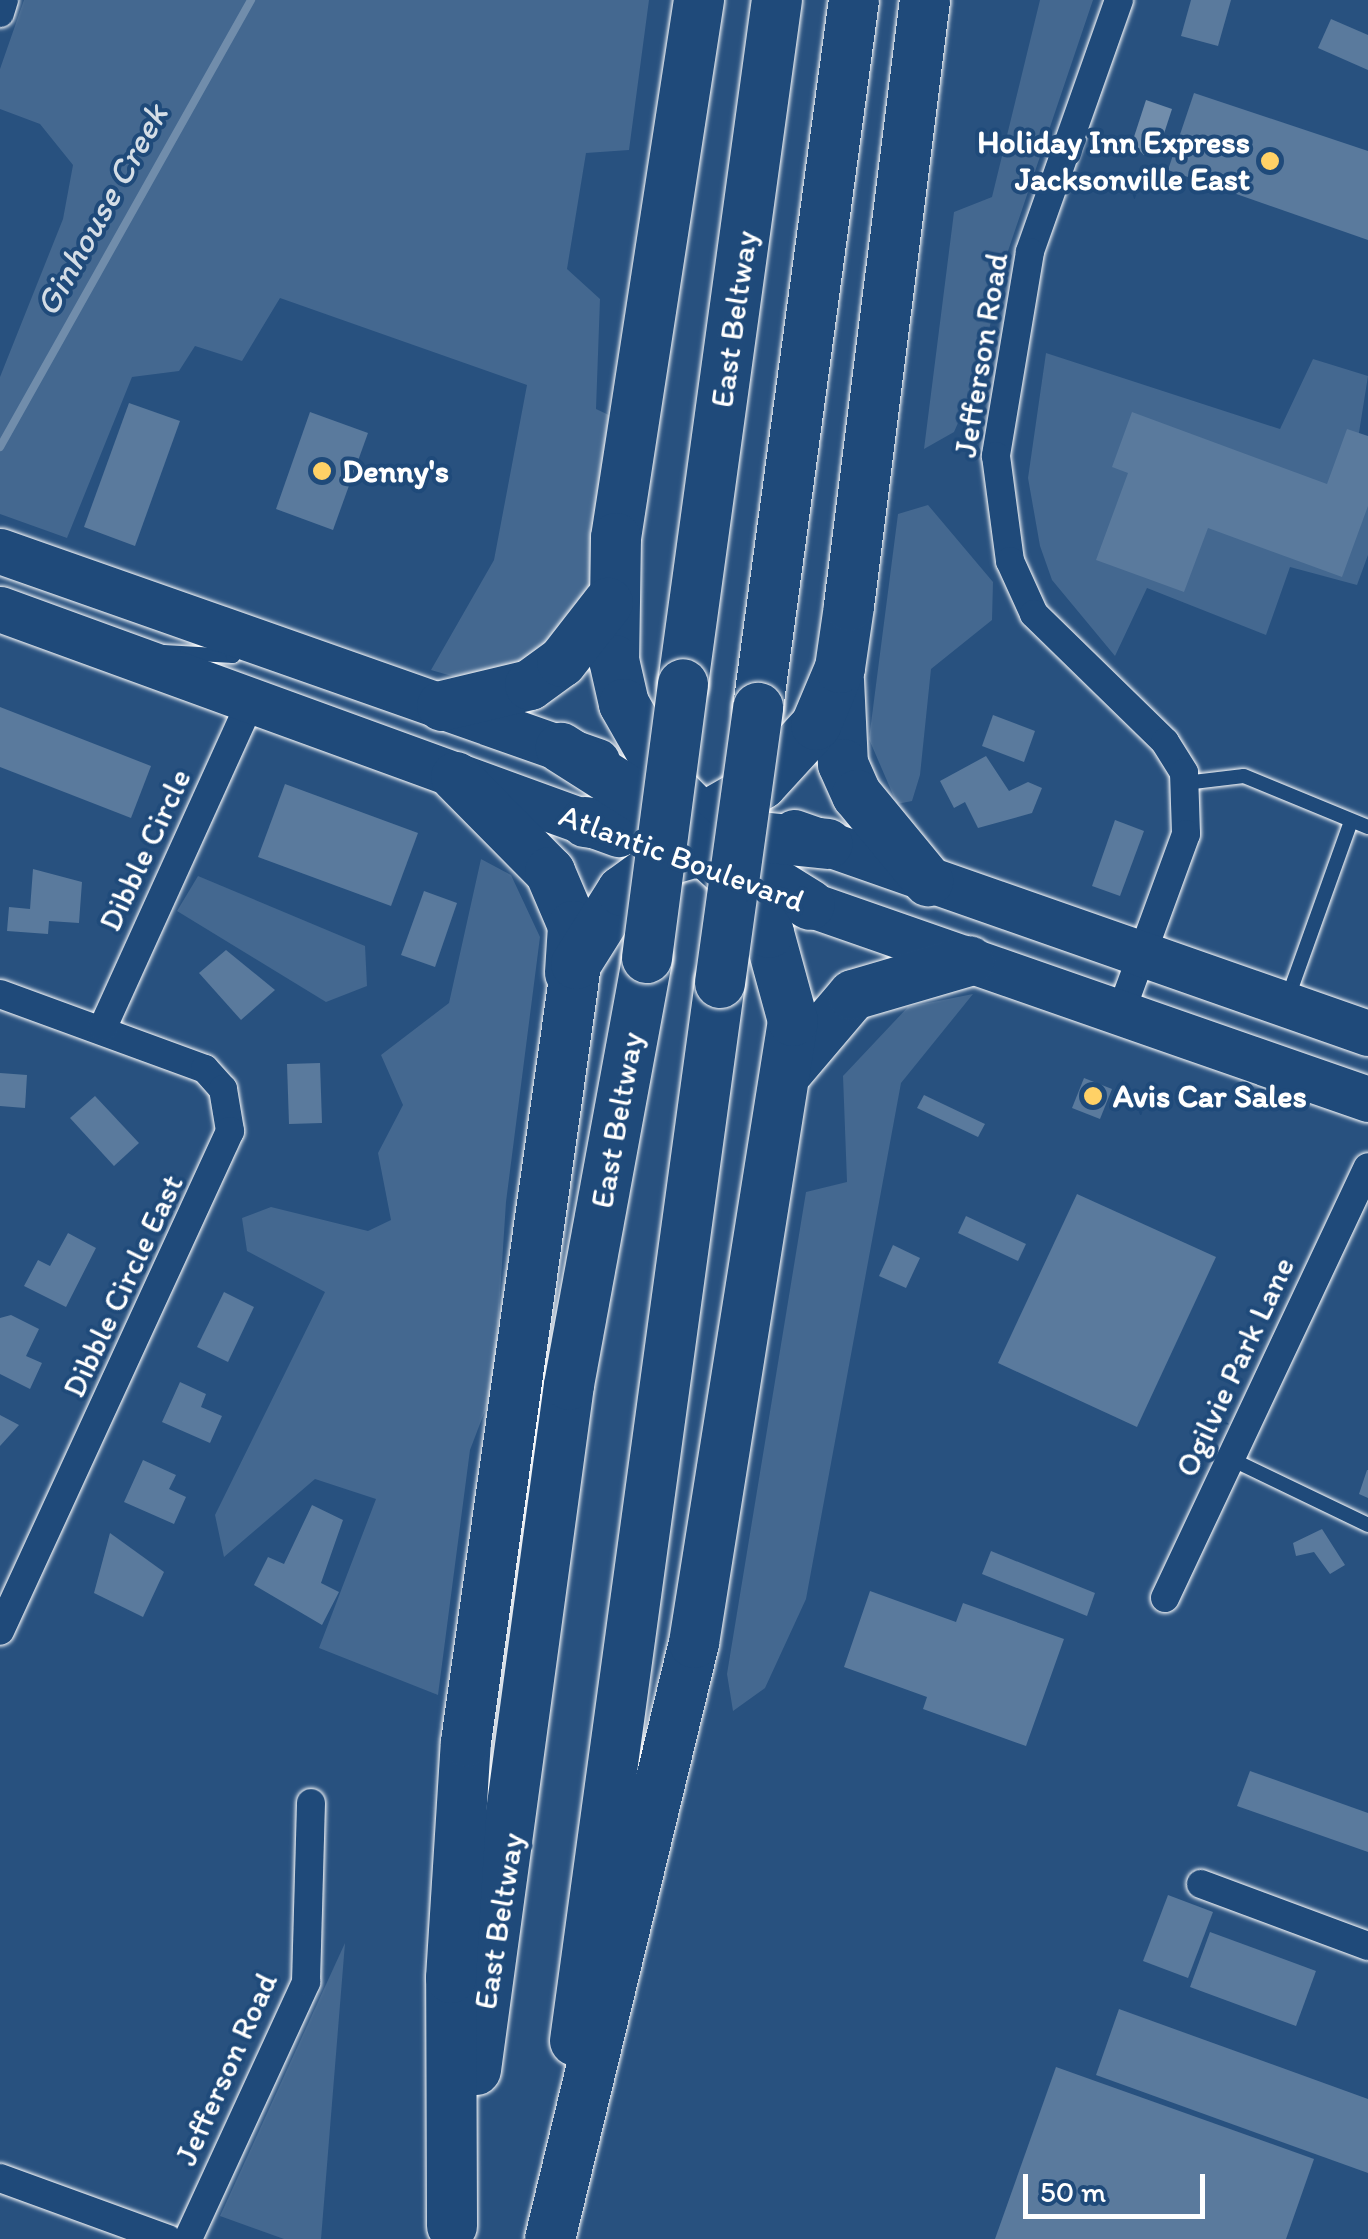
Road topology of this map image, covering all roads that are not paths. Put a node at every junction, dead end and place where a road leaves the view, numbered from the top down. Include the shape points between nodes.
1 (4, 0) edge
2 (700, 0) edge
3 (777, 0) edge
4 (854, 0) edge
5 (925, 0) edge
6 (1119, 0) edge
7 (0, 12) edge
8 (0, 551) edge
9 (608, 603) junction
10 (0, 608) edge
11 (242, 636) junction
12 (128, 657) junction
13 (840, 668) junction
14 (250, 703) junction
15 (442, 706) junction
16 (562, 748) joint
17 (456, 776) junction
18 (1186, 783) junction
19 (1351, 821) junction
20 (585, 822) joint
21 (1368, 827) edge
22 (701, 832) junction
23 (828, 844) joint
24 (928, 881) junction
25 (810, 905) joint
26 (1142, 958) junction
27 (969, 961) junction
28 (0, 994) edge
29 (566, 1002) junction
30 (1284, 1005) junction
31 (1120, 1014) junction
32 (103, 1027) junction
33 (1368, 1033) edge
34 (790, 1069) junction
35 (1368, 1100) edge
36 (1368, 1167) edge
37 (1230, 1459) junction
38 (1368, 1525) edge
39 (1166, 1598) dead end
40 (0, 1631) edge
41 (311, 1804) dead end
42 (1201, 1884) dead end
43 (1368, 1946) edge
44 (0, 2178) edge
45 (451, 2232) edge
46 (168, 2239) edge
47 (188, 2239) edge
48 (549, 2239) edge

1 - 7 street
2 - 9 highway
3 - 45 highway, East Beltway, bridge via 647,958 570,1385
4 - 48 highway, bridge
5 - 13 highway
6 - 18 street, Jefferson Road via 1030,252 996,456 1000,517 1034,614 1165,742
8 - 11 highway, Atlantic Boulevard
9 - 15 highway via 562,662 530,686
9 - 22 highway via 624,704
10 - 12 highway, Atlantic Boulevard
11 - 12 lane via 234,656 182,650
11 - 15 highway, Atlantic Boulevard
12 - 14 highway, Atlantic Boulevard
13 - 22 highway via 816,725 790,756
13 - 24 highway via 843,764 870,818
14 - 17 highway, Atlantic Boulevard
14 - 32 street, Dibble Circle
15 - 16 highway, Atlantic Boulevard
16 - 22 highway
17 - 20 highway, Atlantic Boulevard
17 - 29 highway via 529,846 565,899 573,926
18 - 19 lane via 1244,776
18 - 26 street, Jefferson Road via 1186,834
19 - 21 lane
19 - 30 lane
20 - 22 highway
22 - 23 highway
22 - 25 highway
22 - 29 highway via 622,891 592,930
22 - 34 highway via 764,922 790,993
23 - 24 highway, Atlantic Boulevard
24 - 26 highway, Atlantic Boulevard
25 - 27 highway, Atlantic Boulevard
26 - 30 highway, Atlantic Boulevard
26 - 31 street, Jefferson Road
27 - 31 highway, Atlantic Boulevard
27 - 34 highway via 854,995
28 - 32 street, Dibble Circle East
29 - 45 highway via 466,1742 451,1978
30 - 33 highway, Atlantic Boulevard
31 - 35 highway, Atlantic Boulevard
32 - 40 street, Dibble Circle East via 205,1069 223,1089 230,1130
34 - 48 highway via 694,1643
36 - 37 street, Ogilvie Park Lane
37 - 38 lane
37 - 39 street, Ogilvie Park Lane
41 - 47 street, Jefferson Road via 306,1982
42 - 43 street
44 - 46 street

